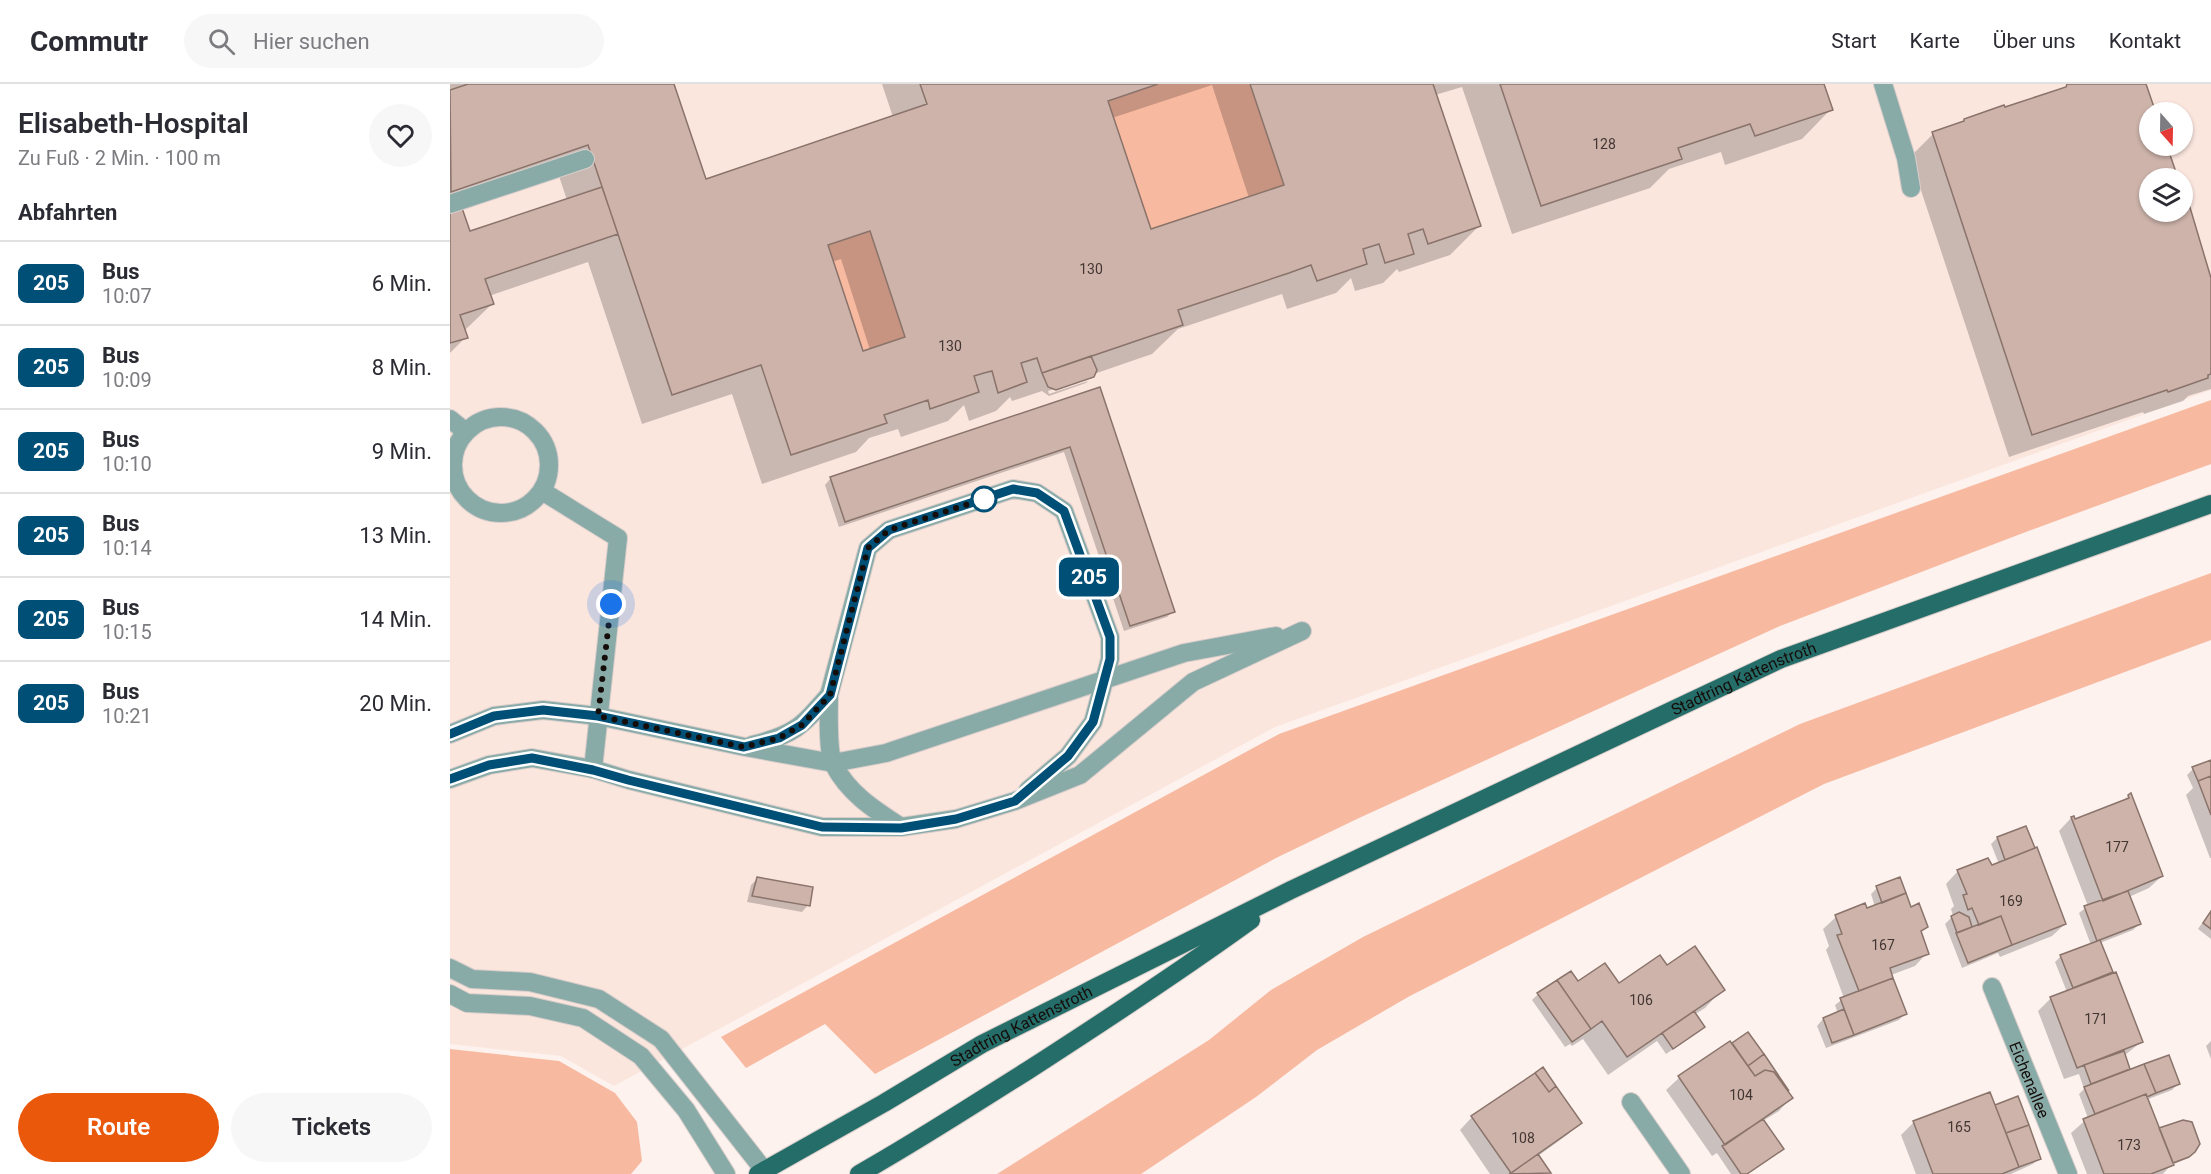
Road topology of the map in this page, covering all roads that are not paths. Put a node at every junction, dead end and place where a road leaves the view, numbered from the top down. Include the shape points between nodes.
1 (1882, 84) edge
2 (585, 159) dead end
3 (1911, 188) dead end
4 (450, 204) edge
5 (450, 419) edge
6 (466, 432) junction
7 (453, 483) edge
8 (542, 491) junction
9 (2211, 504) edge
10 (1105, 680) junction
11 (830, 695) junction
12 (598, 716) junction
13 (450, 734) edge
14 (744, 747) junction
15 (833, 763) junction
16 (593, 770) junction
17 (450, 779) edge
18 (1015, 801) junction
19 (901, 828) junction
20 (1291, 890) junction
21 (450, 968) edge
22 (1992, 987) dead end
23 (450, 994) edge
24 (1631, 1102) dead end
25 (763, 1173) edge
26 (726, 1174) edge
27 (859, 1174) edge
28 (1681, 1174) edge
29 (2068, 1174) edge

1 - 3 street via 1906,158
2 - 4 street
5 - 6 street
6 - 7 street via 454,455
6 - 8 street via 479,422 494,418 510,417 525,423 546,446 548,477
7 - 8 street via 471,503 496,514 522,509
8 - 12 street via 618,538
9 - 20 main road, Stadtring Kattenstroth via 1781,659
10 - 11 street via 1110,637 1064,511 1037,493 1013,489 889,530 868,548
10 - 15 street via 886,753
10 - 18 street via 1093,722 1068,756
10 - 18 street via 1184,653 1302,631 1193,681 1080,775
11 - 14 street via 802,725 779,738
11 - 15 street via 828,719
12 - 13 street via 543,710 494,716
12 - 14 street
12 - 16 street
14 - 15 street
15 - 19 street via 860,800
16 - 17 street via 532,758 489,765
16 - 19 street via 822,827
18 - 19 street via 956,819
20 - 25 main road, Stadtring Kattenstroth via 982,1044
20 - 27 main road, Stadtring Kattenstroth via 1085,1034
21 - 25 street via 472,979 530,982 599,999 661,1039
22 - 29 street, Eichenallee
23 - 26 street via 467,1003 530,1006 583,1018 622,1043 641,1056 686,1110
24 - 28 street

